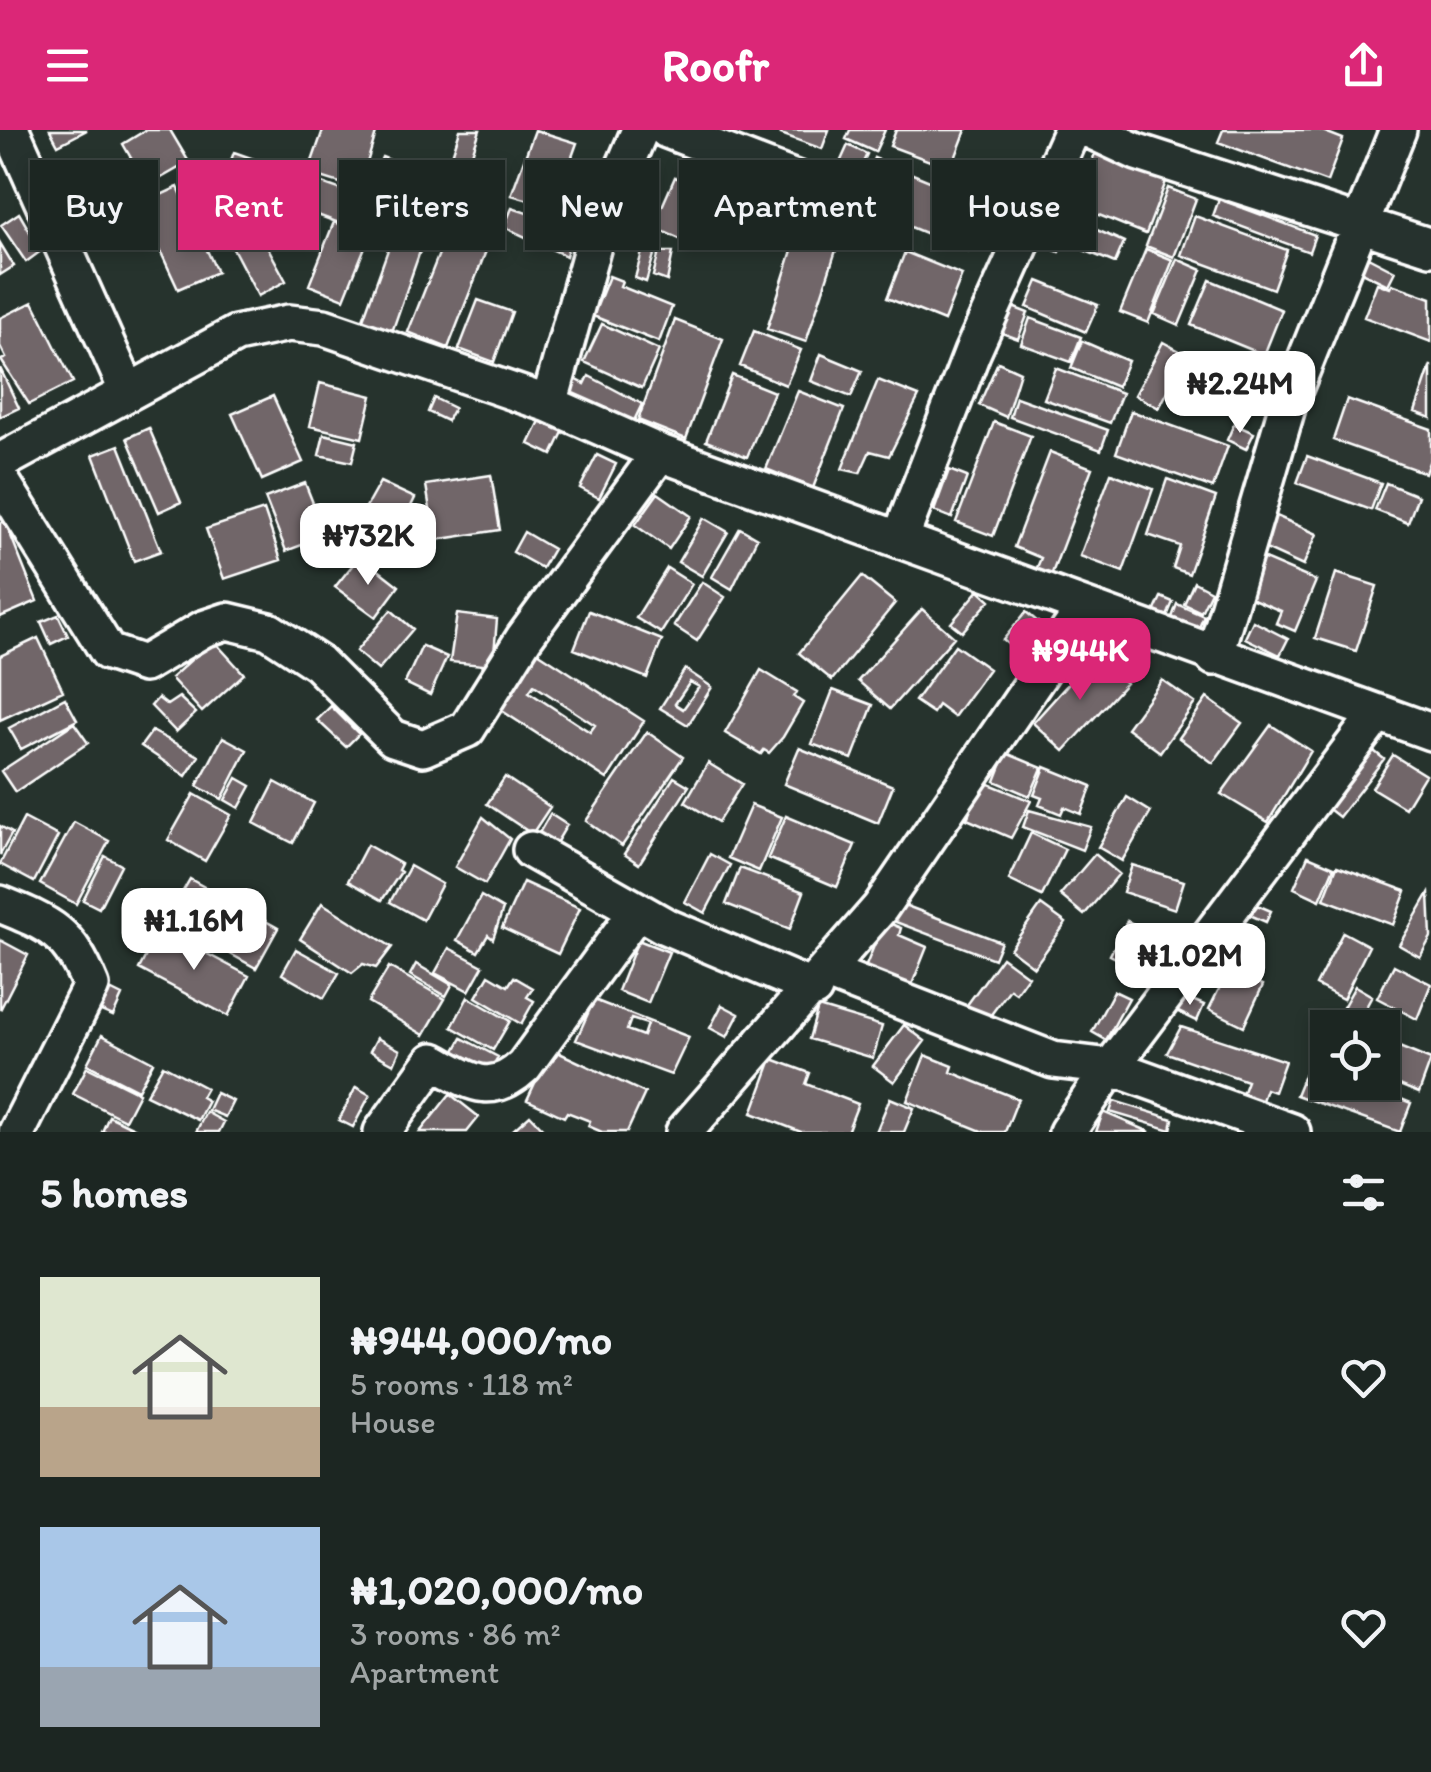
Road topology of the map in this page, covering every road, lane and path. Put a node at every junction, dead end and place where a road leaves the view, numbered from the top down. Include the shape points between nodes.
1 (10, 130) edge
2 (640, 130) edge
3 (667, 130) edge
4 (1072, 130) edge
5 (1090, 130) edge
6 (1398, 130) edge
7 (746, 160) edge
8 (1362, 223) junction
9 (1431, 246) edge
10 (128, 392) junction
11 (548, 404) junction
12 (660, 453) junction
13 (0, 462) edge
14 (0, 479) edge
15 (900, 538) junction
16 (1082, 610) junction
17 (1214, 657) junction
18 (1378, 714) junction
19 (1431, 732) edge
20 (531, 850) dead end
21 (0, 904) edge
22 (637, 911) junction
23 (821, 980) junction
24 (1111, 1066) junction
25 (701, 1126) edge
26 (17, 1132) edge
27 (382, 1132) edge
28 (1067, 1132) edge
29 (1292, 1132) edge

1 - 10 street
2 - 11 street via 596,232
3 - 7 street
4 - 15 street via 972,352
5 - 8 street via 1137,152
6 - 8 street
8 - 9 street
8 - 17 street via 1288,404
10 - 11 street via 236,334 288,323 324,327
10 - 13 street
11 - 12 street
12 - 14 street via 524,638 467,729 423,748 393,738 318,663 269,631 227,622 203,628 144,664 108,652
12 - 15 street
15 - 16 street
16 - 17 street
16 - 23 street via 880,908
17 - 18 street
18 - 19 street
18 - 24 street
20 - 22 street
21 - 26 street via 54,926 77,951 92,986
22 - 23 street
22 - 27 street via 506,1083 476,1082 433,1062
23 - 24 street via 1053,1060
23 - 25 street
24 - 28 street
24 - 29 street

